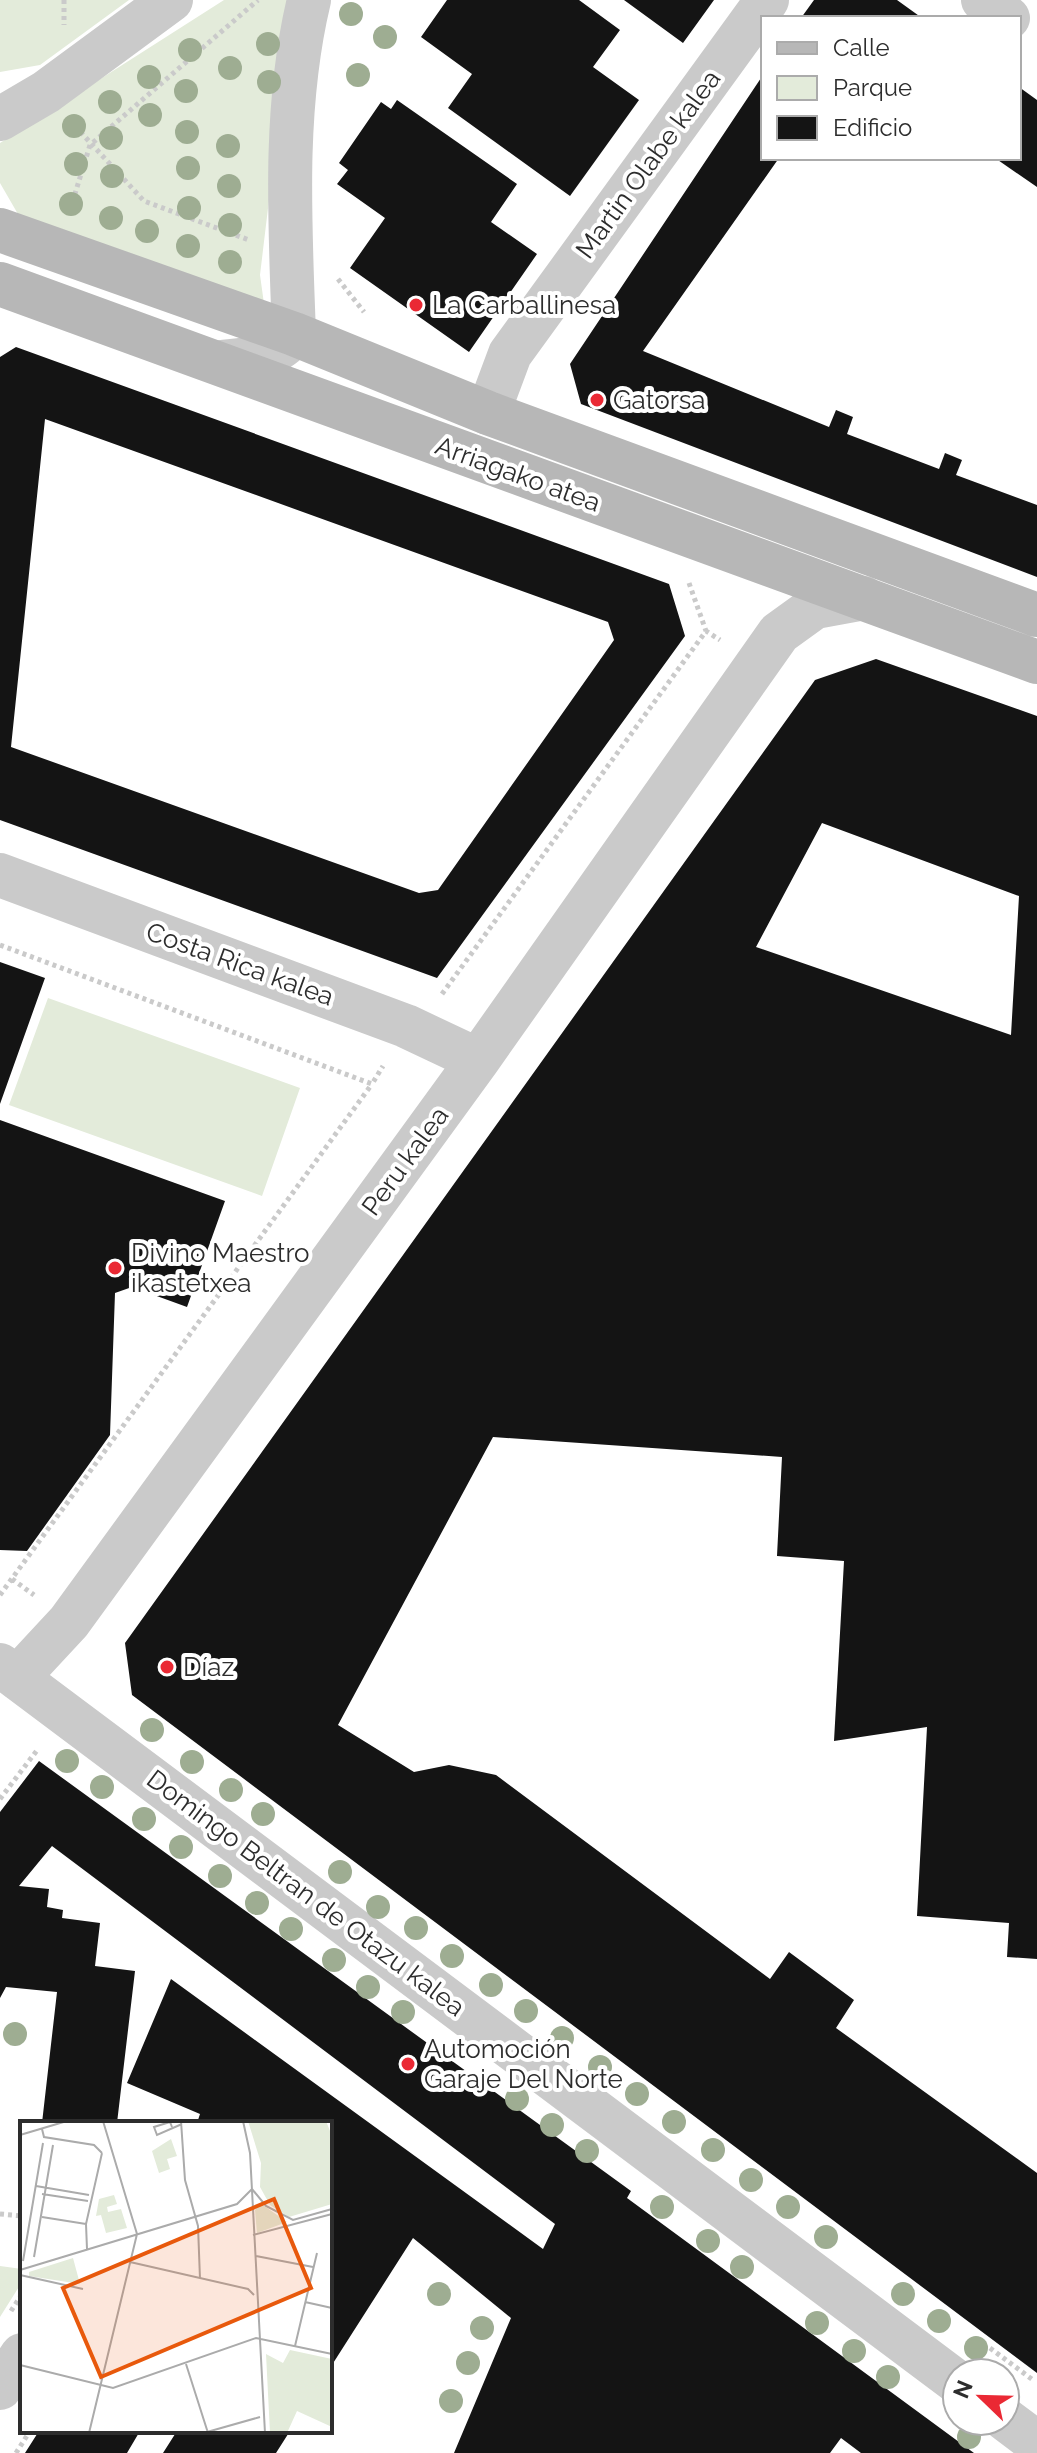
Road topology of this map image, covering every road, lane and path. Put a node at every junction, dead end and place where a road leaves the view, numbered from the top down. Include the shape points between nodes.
1 (64, 0) edge
2 (171, 0) edge
3 (258, 0) edge
4 (309, 0) edge
5 (767, 0) edge
6 (983, 0) edge
7 (1005, 16) edge
8 (64, 30) dead end
9 (0, 119) edge
10 (90, 145) dead end
11 (5, 224) edge
12 (0, 284) edge
13 (294, 334) junction
14 (221, 362) junction
15 (488, 413) junction
16 (738, 505) junction
17 (772, 565) junction
18 (864, 598) junction
19 (1037, 615) edge
20 (768, 650) junction
21 (1037, 662) edge
22 (0, 875) edge
23 (0, 945) edge
24 (406, 1026) junction
25 (478, 1060) junction
26 (372, 1084) junction
27 (0, 1595) edge
28 (9, 1672) edge
29 (67, 1713) junction
30 (0, 1799) edge
31 (0, 2214) edge
32 (20, 2216) edge
33 (20, 2358) edge
34 (941, 2370) edge
35 (0, 2388) edge
36 (29, 2433) edge
37 (16, 2453) edge

1 - 8 path
2 - 9 street via 46,92
3 - 10 path
4 - 13 street via 293,104
5 - 15 street, Martin Olabe kalea via 510,354
6 - 7 street
11 - 13 main road, Arriagako atea
12 - 14 main road, Arriagako atea
13 - 14 street via 285,347 263,357
13 - 15 main road, Arriagako atea
14 - 17 main road, Arriagako atea
15 - 16 main road, Arriagako atea
16 - 17 street via 757,524
16 - 19 main road, Arriagako atea
17 - 18 main road, Arriagako atea
17 - 20 street via 780,603
18 - 20 street, Peru kalea via 815,607
18 - 21 main road, Arriagako atea
20 - 24 path via 706,631 441,995 423,991
20 - 25 street, Peru kalea
22 - 24 street, Costa Rica kalea
23 - 26 path
24 - 25 street, Costa Rica kalea
24 - 26 path
25 - 28 street, Peru kalea via 69,1622
26 - 27 path
28 - 29 street, Domingo Beltran de Otazu kalea
29 - 30 path
29 - 34 street, Domingo Beltran de Otazu kalea
31 - 32 path
33 - 35 street
36 - 37 path

